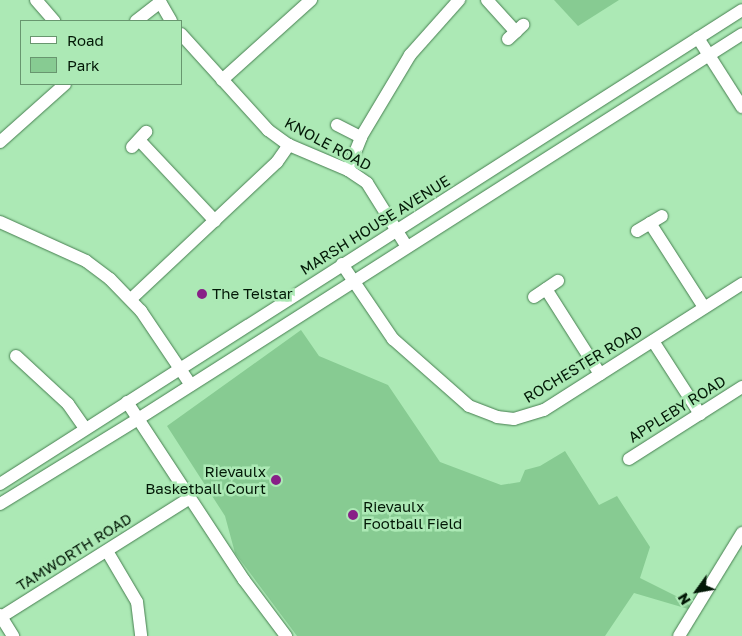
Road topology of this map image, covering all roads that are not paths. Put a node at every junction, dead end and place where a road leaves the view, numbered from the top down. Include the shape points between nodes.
1 (36, 0) edge
2 (459, 0) edge
3 (487, 0) edge
4 (160, 1) edge
5 (308, 1) edge
6 (742, 10) edge
7 (53, 20) edge
8 (137, 20) edge
9 (170, 20) edge
10 (515, 32) dead end
11 (742, 34) edge
12 (182, 35) edge
13 (698, 38) junction
14 (708, 55) junction
15 (222, 80) junction
16 (64, 85) edge
17 (742, 107) edge
18 (337, 125) dead end
19 (361, 137) junction
20 (139, 140) dead end
21 (0, 142) edge
22 (289, 145) junction
23 (348, 170) junction
24 (662, 216) dead end
25 (215, 221) junction
26 (0, 222) edge
27 (650, 223) junction
28 (397, 230) junction
29 (637, 231) dead end
30 (407, 247) junction
31 (342, 264) junction
32 (353, 281) junction
33 (558, 282) dead end
34 (742, 284) edge
35 (546, 289) junction
36 (534, 297) dead end
37 (131, 299) junction
38 (704, 307) junction
39 (653, 341) junction
40 (16, 356) dead end
41 (180, 368) junction
42 (600, 374) junction
43 (191, 385) junction
44 (742, 387) edge
45 (127, 402) junction
46 (700, 414) junction
47 (138, 419) junction
48 (85, 428) junction
49 (628, 458) dead end
50 (0, 486) edge
51 (190, 498) junction
52 (4, 501) edge
53 (742, 533) edge
54 (107, 551) junction
55 (1, 616) edge
56 (13, 636) edge
57 (141, 636) edge
58 (286, 636) edge
59 (679, 636) edge

1 - 7 street
2 - 19 street via 410,55
3 - 10 street
4 - 8 street
4 - 9 street
5 - 15 street
6 - 13 street, MARSH HOUSE AVENUE
11 - 14 street
12 - 15 street, KNOLE ROAD
13 - 14 street
13 - 28 street, MARSH HOUSE AVENUE
14 - 17 street
14 - 30 street
15 - 22 street, KNOLE ROAD via 268,130
16 - 21 street
18 - 19 street
19 - 23 street
20 - 25 street
22 - 23 street, KNOLE ROAD
22 - 25 street via 277,162
23 - 28 street, KNOLE ROAD via 372,189
24 - 27 street
25 - 37 street
26 - 37 street via 86,262
27 - 29 street
27 - 38 street
28 - 30 street, KNOLE ROAD
28 - 31 street, MARSH HOUSE AVENUE
30 - 32 street
31 - 32 street, ROCHESTER ROAD
31 - 41 street, MARSH HOUSE AVENUE
32 - 42 street, ROCHESTER ROAD via 393,339 480,412 514,419 530,416
32 - 43 street
33 - 35 street
34 - 38 street, ROCHESTER ROAD
35 - 36 street
35 - 42 street
37 - 41 street
38 - 39 street, ROCHESTER ROAD
39 - 42 street, ROCHESTER ROAD
39 - 46 street
40 - 48 street via 68,404
41 - 43 street
41 - 45 street, MARSH HOUSE AVENUE
43 - 47 street
44 - 46 street, APPLEBY ROAD
45 - 47 street
45 - 48 street, MARSH HOUSE AVENUE
46 - 49 street, APPLEBY ROAD
47 - 51 street
47 - 52 street
48 - 50 street, MARSH HOUSE AVENUE
50 - 52 street
51 - 54 street, TAMWORTH ROAD
51 - 58 street
53 - 59 street
54 - 55 street, TAMWORTH ROAD
54 - 57 street via 137,602
55 - 56 street

